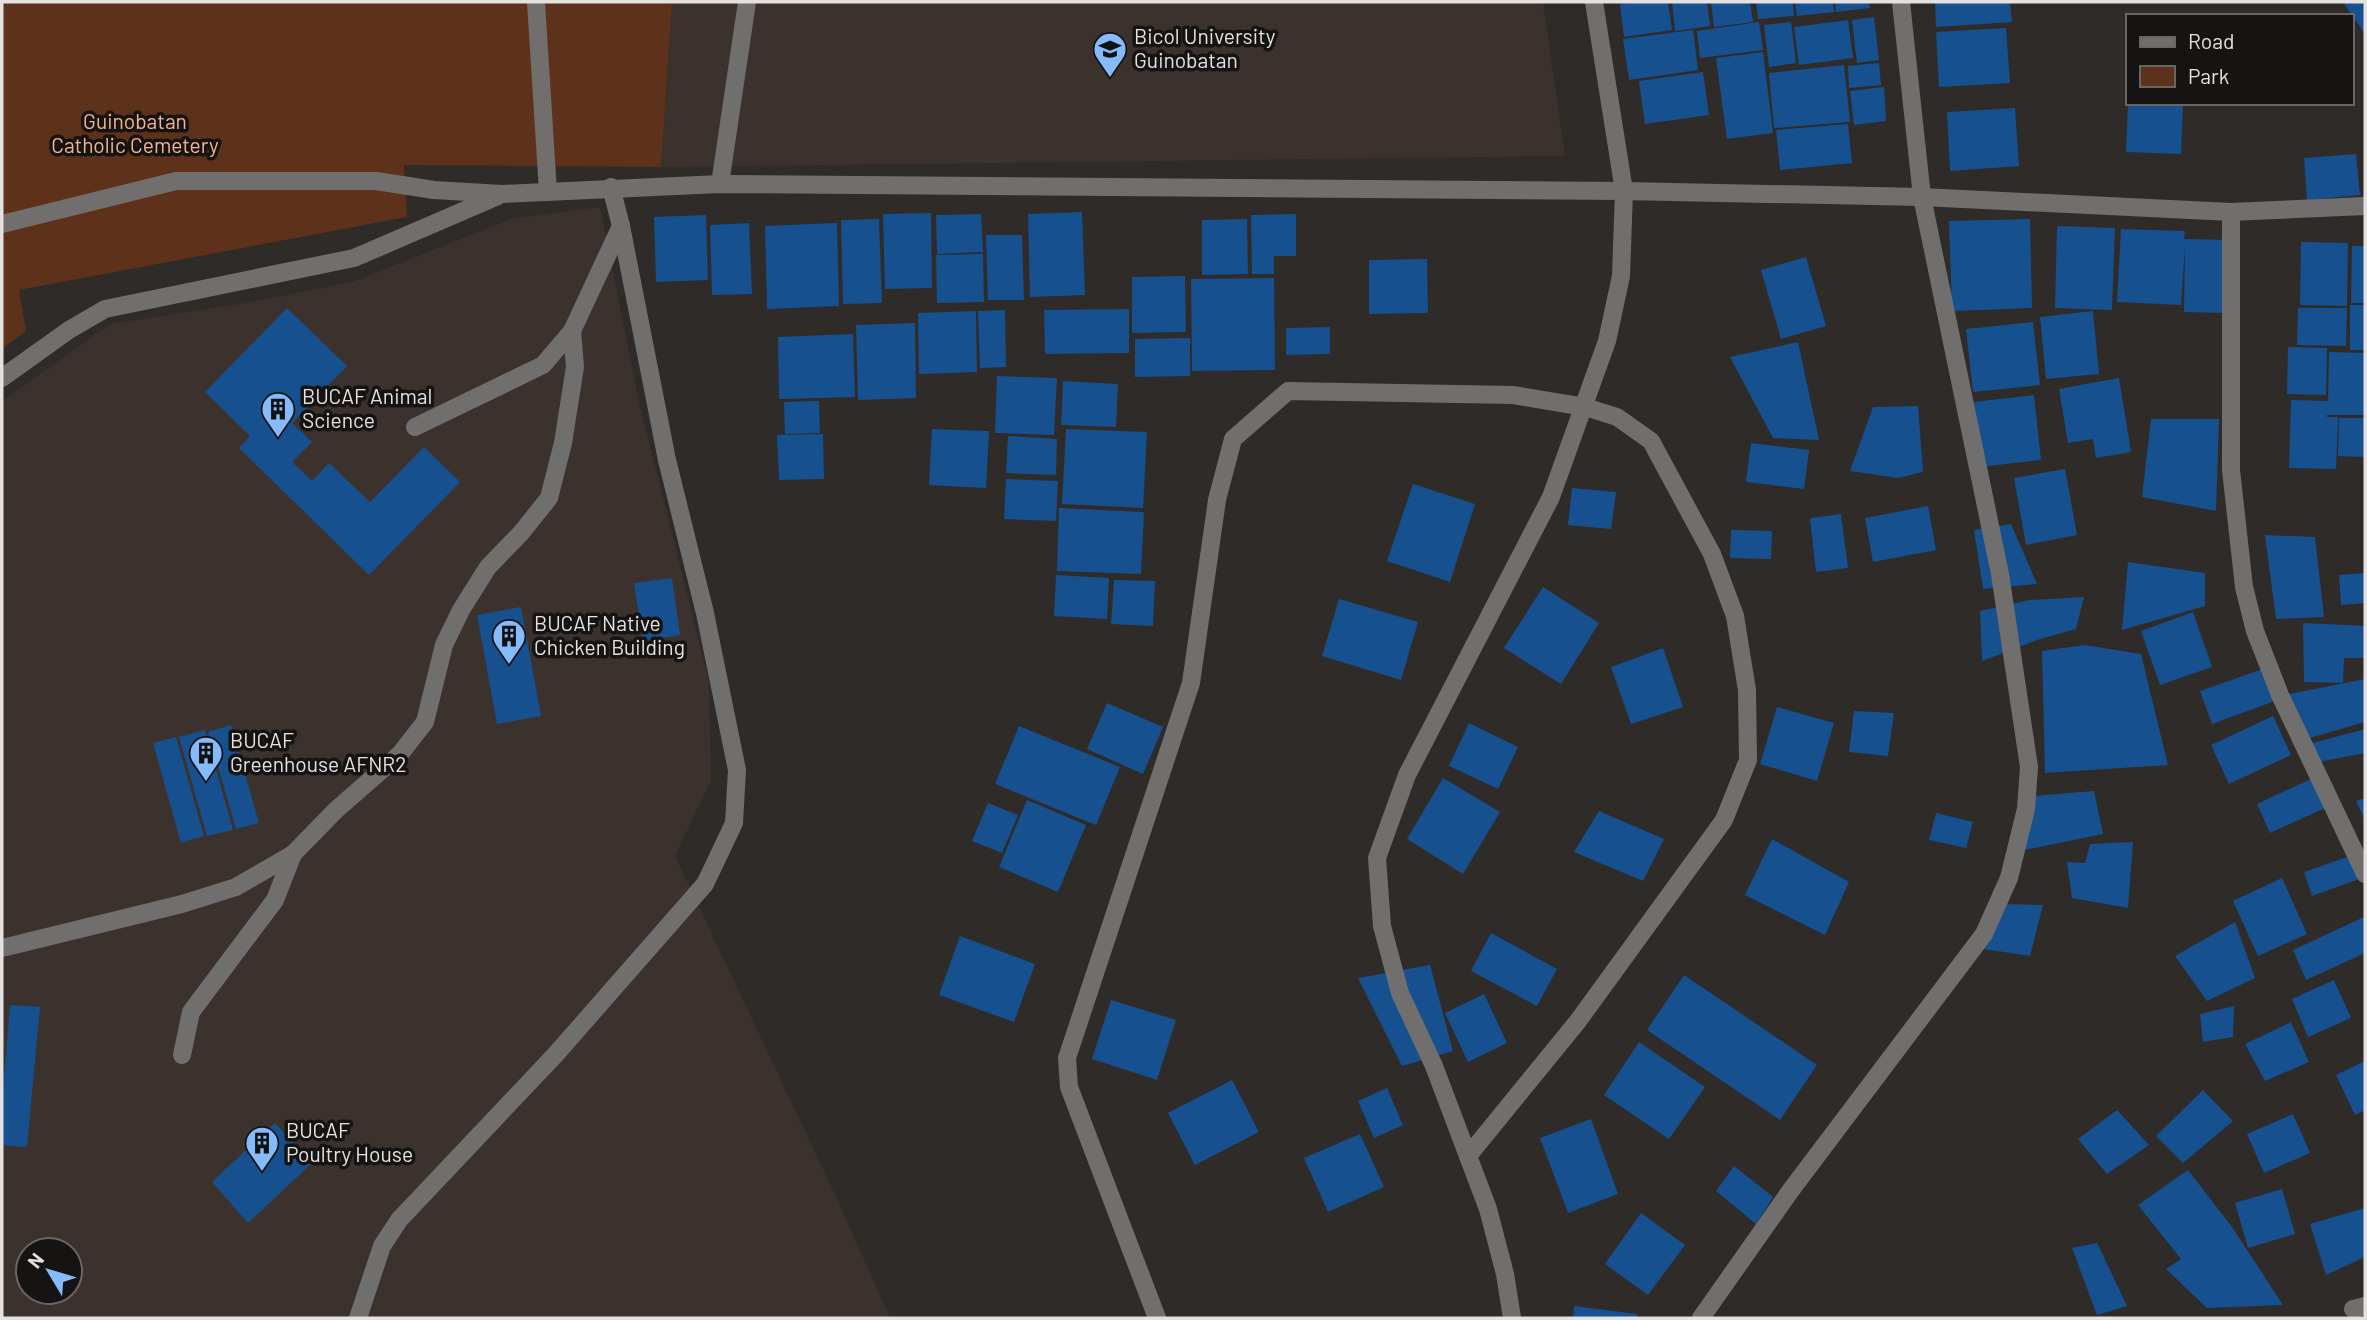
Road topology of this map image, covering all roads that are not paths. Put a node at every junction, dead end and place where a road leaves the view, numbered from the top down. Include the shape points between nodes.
1 (536, 2) edge
2 (747, 2) edge
3 (1594, 2) edge
4 (1901, 2) edge
5 (720, 184) junction
6 (611, 187) junction
7 (1624, 191) junction
8 (548, 192) junction
9 (502, 194) junction
10 (1922, 197) junction
11 (2365, 206) edge
12 (2231, 212) junction
13 (2, 224) edge
14 (621, 226) junction
15 (572, 331) junction
16 (2, 378) edge
17 (1584, 407) junction
18 (415, 427) dead end
19 (293, 854) junction
20 (2365, 874) edge
21 (2, 948) edge
22 (181, 1055) dead end
23 (1468, 1156) junction
24 (358, 1318) edge
25 (1157, 1318) edge
26 (1512, 1318) edge
27 (1701, 1318) edge

1 - 8 street
2 - 5 street
3 - 7 street
4 - 10 street
5 - 6 street
5 - 7 street
6 - 8 street
6 - 14 street
7 - 10 street
7 - 17 street via 1621,276 1607,341
8 - 9 street
9 - 13 street via 376,181 176,181
9 - 16 street via 354,258 105,309
10 - 12 street
10 - 27 street via 2000,574 2029,767 2026,809 2009,878 1984,934
11 - 12 street
12 - 20 street via 2231,470 2244,587 2280,695
14 - 15 street
14 - 24 street via 667,460 737,770 734,823 705,884 556,1054 399,1220 382,1246
15 - 18 street via 543,365
15 - 19 street via 575,367 564,443 549,498 488,567 461,610 444,645 425,722 400,754
17 - 23 street via 1552,497 1407,775 1377,858 1382,926 1400,993
17 - 23 street via 1617,416 1651,440 1712,554 1735,616 1747,690 1748,760 1724,820 1578,1021
17 - 25 street via 1513,395 1288,391 1233,439 1217,500 1191,683 1067,1058 1069,1087
19 - 21 street via 236,887
19 - 22 street via 275,900 191,1012
23 - 26 street via 1488,1209

